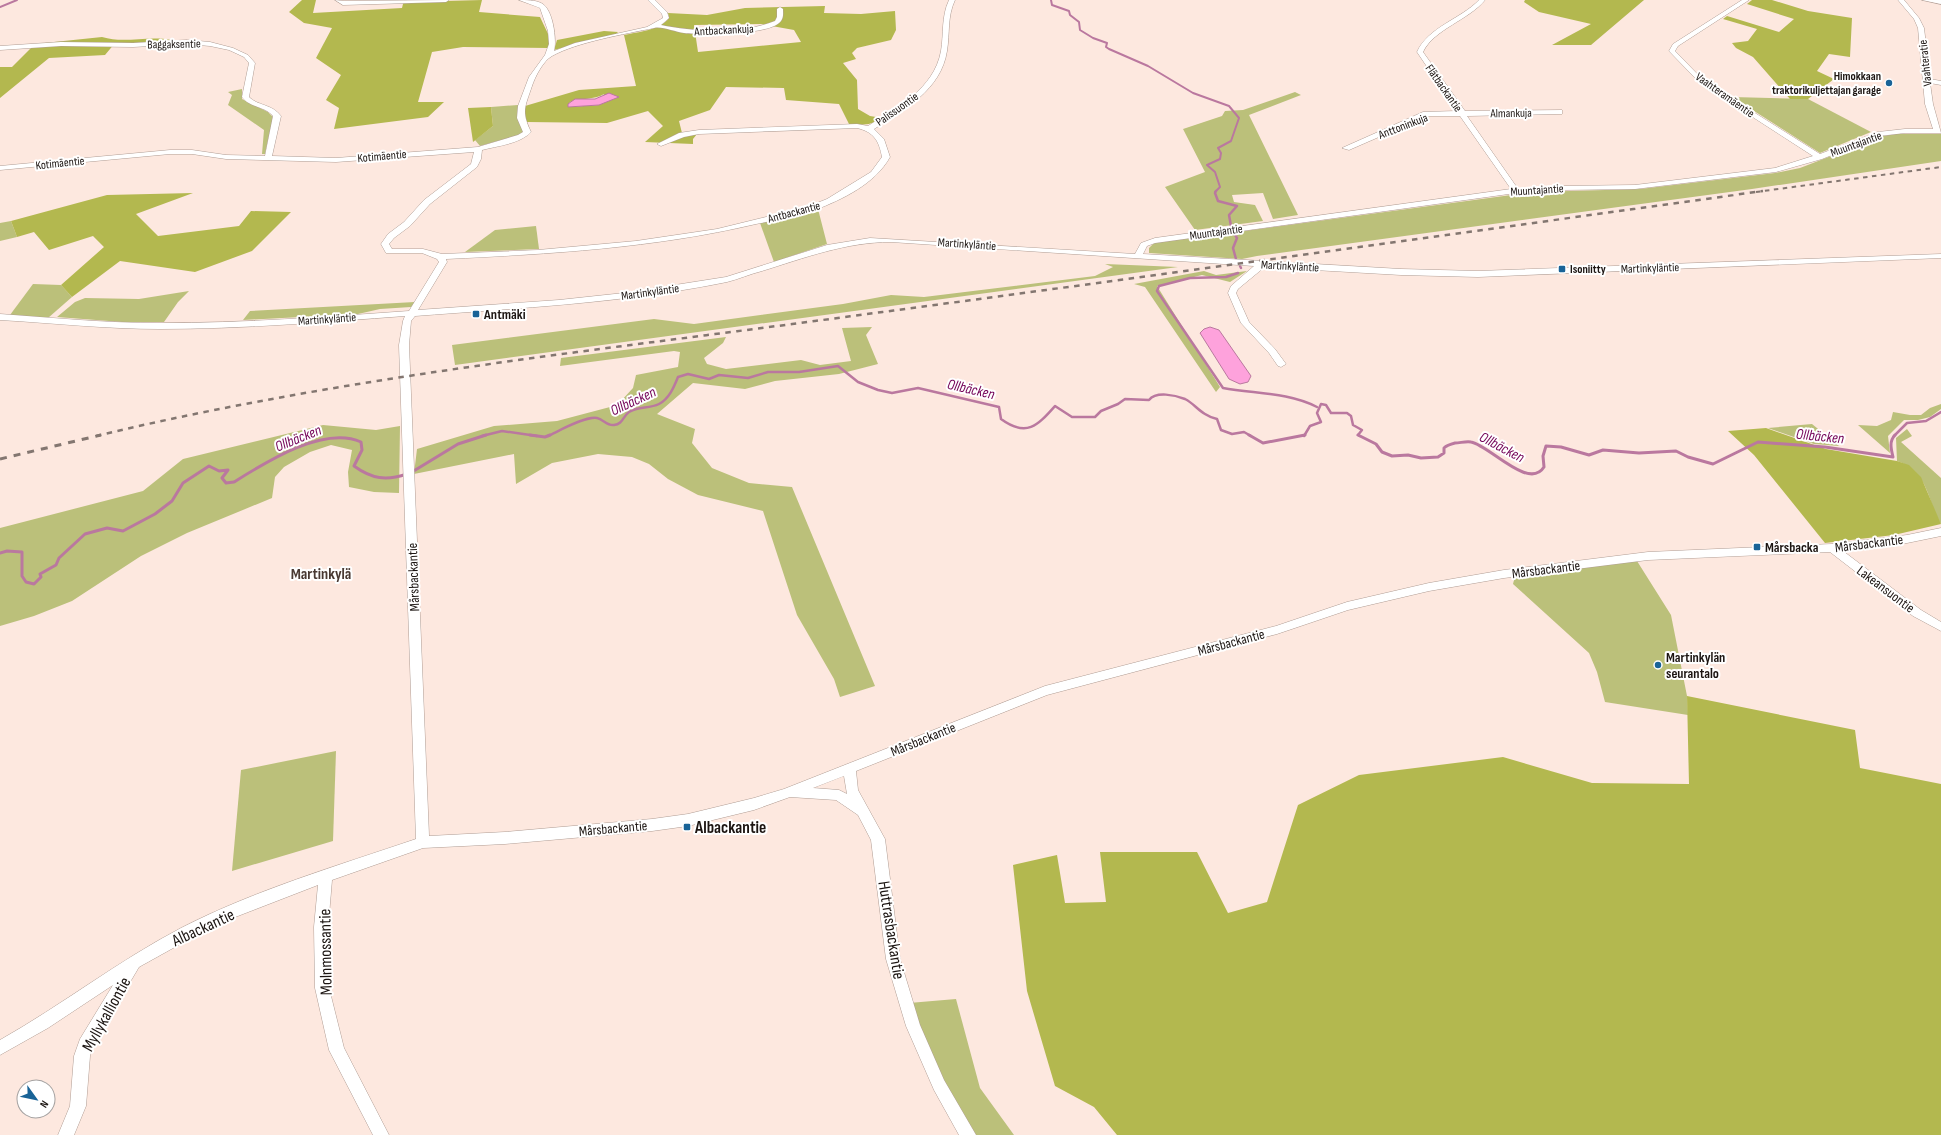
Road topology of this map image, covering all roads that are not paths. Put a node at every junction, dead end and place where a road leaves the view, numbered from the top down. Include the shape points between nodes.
1 (338, 0) edge
2 (446, 0) edge
3 (522, 0) edge
4 (651, 0) edge
5 (952, 0) edge
6 (1482, 0) edge
7 (1746, 0) edge
8 (1901, 0) edge
9 (1926, 0) edge
10 (1941, 2) edge
11 (780, 9) dead end
12 (656, 26) junction
13 (0, 48) edge
14 (548, 55) junction
15 (1926, 80) junction
16 (1941, 83) edge
17 (1559, 112) dead end
18 (1462, 114) junction
19 (870, 128) junction
20 (1939, 131) edge
21 (661, 144) dead end
22 (1346, 148) dead end
23 (478, 149) junction
24 (268, 157) junction
25 (1819, 157) junction
26 (0, 168) edge
27 (1516, 191) junction
28 (1139, 256) junction
29 (1941, 256) edge
30 (441, 257) junction
31 (1258, 264) junction
32 (411, 314) junction
33 (0, 317) edge
34 (1281, 364) dead end
35 (1941, 532) edge
36 (1832, 548) junction
37 (1941, 627) edge
38 (849, 769) junction
39 (787, 793) junction
40 (861, 811) junction
41 (423, 842) junction
42 (326, 876) junction
43 (134, 963) junction
44 (0, 1048) edge
45 (66, 1135) edge
46 (381, 1135) edge
47 (968, 1135) edge

1 - 2 street via 343,3
3 - 14 street via 543,7 553,38 553,47
4 - 12 street via 666,16
5 - 19 street, Palissuontie via 948,7 944,53 937,71 928,85 903,107
6 - 18 street, Flätbackantie via 1420,48 1421,56
7 - 25 street, Vaahteramäentie via 1675,45 1672,52 1702,82
8 - 15 street, Vaahteratie via 1917,18 1921,28
9 - 10 street
11 - 12 street, Antbackankuja via 777,22 761,28 698,32
12 - 14 street via 566,48
13 - 24 street, Baggaksentie via 61,44 134,45 188,42 231,49 246,56 252,63 245,97 252,104 273,111 277,116
14 - 23 street, Kotimäentie via 532,77 522,106 521,118 528,130 526,135
15 - 16 street
15 - 20 street, Vaahteratie via 1929,104
17 - 18 street, Almankuja
18 - 22 street, Anttoninkuja via 1426,114
18 - 27 street, Flätbackantie
19 - 21 street via 842,126 717,130 682,135
19 - 30 street, Antbackantie via 884,148 886,157 882,166 852,189 810,210 717,231 636,243
20 - 25 street, Muuntajantie via 1878,134
23 - 24 street, Kotimäentie via 336,160
23 - 30 street via 474,165 427,202 385,244 389,251 423,251
24 - 26 street, Kotimäentie via 226,157 170,152
25 - 27 street, Muuntajantie via 1776,170 1659,185
27 - 28 street, Muuntajantie via 1164,238 1145,243 1139,250
28 - 31 street, Martinkyläntie
28 - 32 street, Martinkyläntie via 908,240 870,240 830,247 727,279 685,287 559,303
29 - 31 street, Martinkyläntie via 1478,274
30 - 32 street via 443,262
31 - 34 street via 1258,268 1234,288 1232,293 1244,323 1272,351
32 - 33 street, Martinkyläntie via 161,326
32 - 41 street, Mårsbackantie via 407,321 404,345
35 - 36 street, Mårsbackantie
36 - 37 street, Lakeansuontie via 1917,613
36 - 38 street, Mårsbackantie via 1648,556 1506,574 1406,592 1347,606 1277,630 1044,691
38 - 39 street, Mårsbackantie
38 - 40 street, Huttrasbackantie via 852,791
39 - 40 street, Huttrasbackantie via 839,795
39 - 41 street, Mårsbackantie via 695,818 652,825 505,838
40 - 47 street, Huttrasbackantie via 878,839 893,959 913,1026 939,1085
41 - 42 street, Albackantie
42 - 43 street, Albackantie via 251,904 157,949
42 - 46 street, Molnmossantie via 321,927 322,988 337,1050
43 - 44 street, Albackantie
43 - 45 street, Myllykalliontie via 88,1039 82,1056 78,1106

